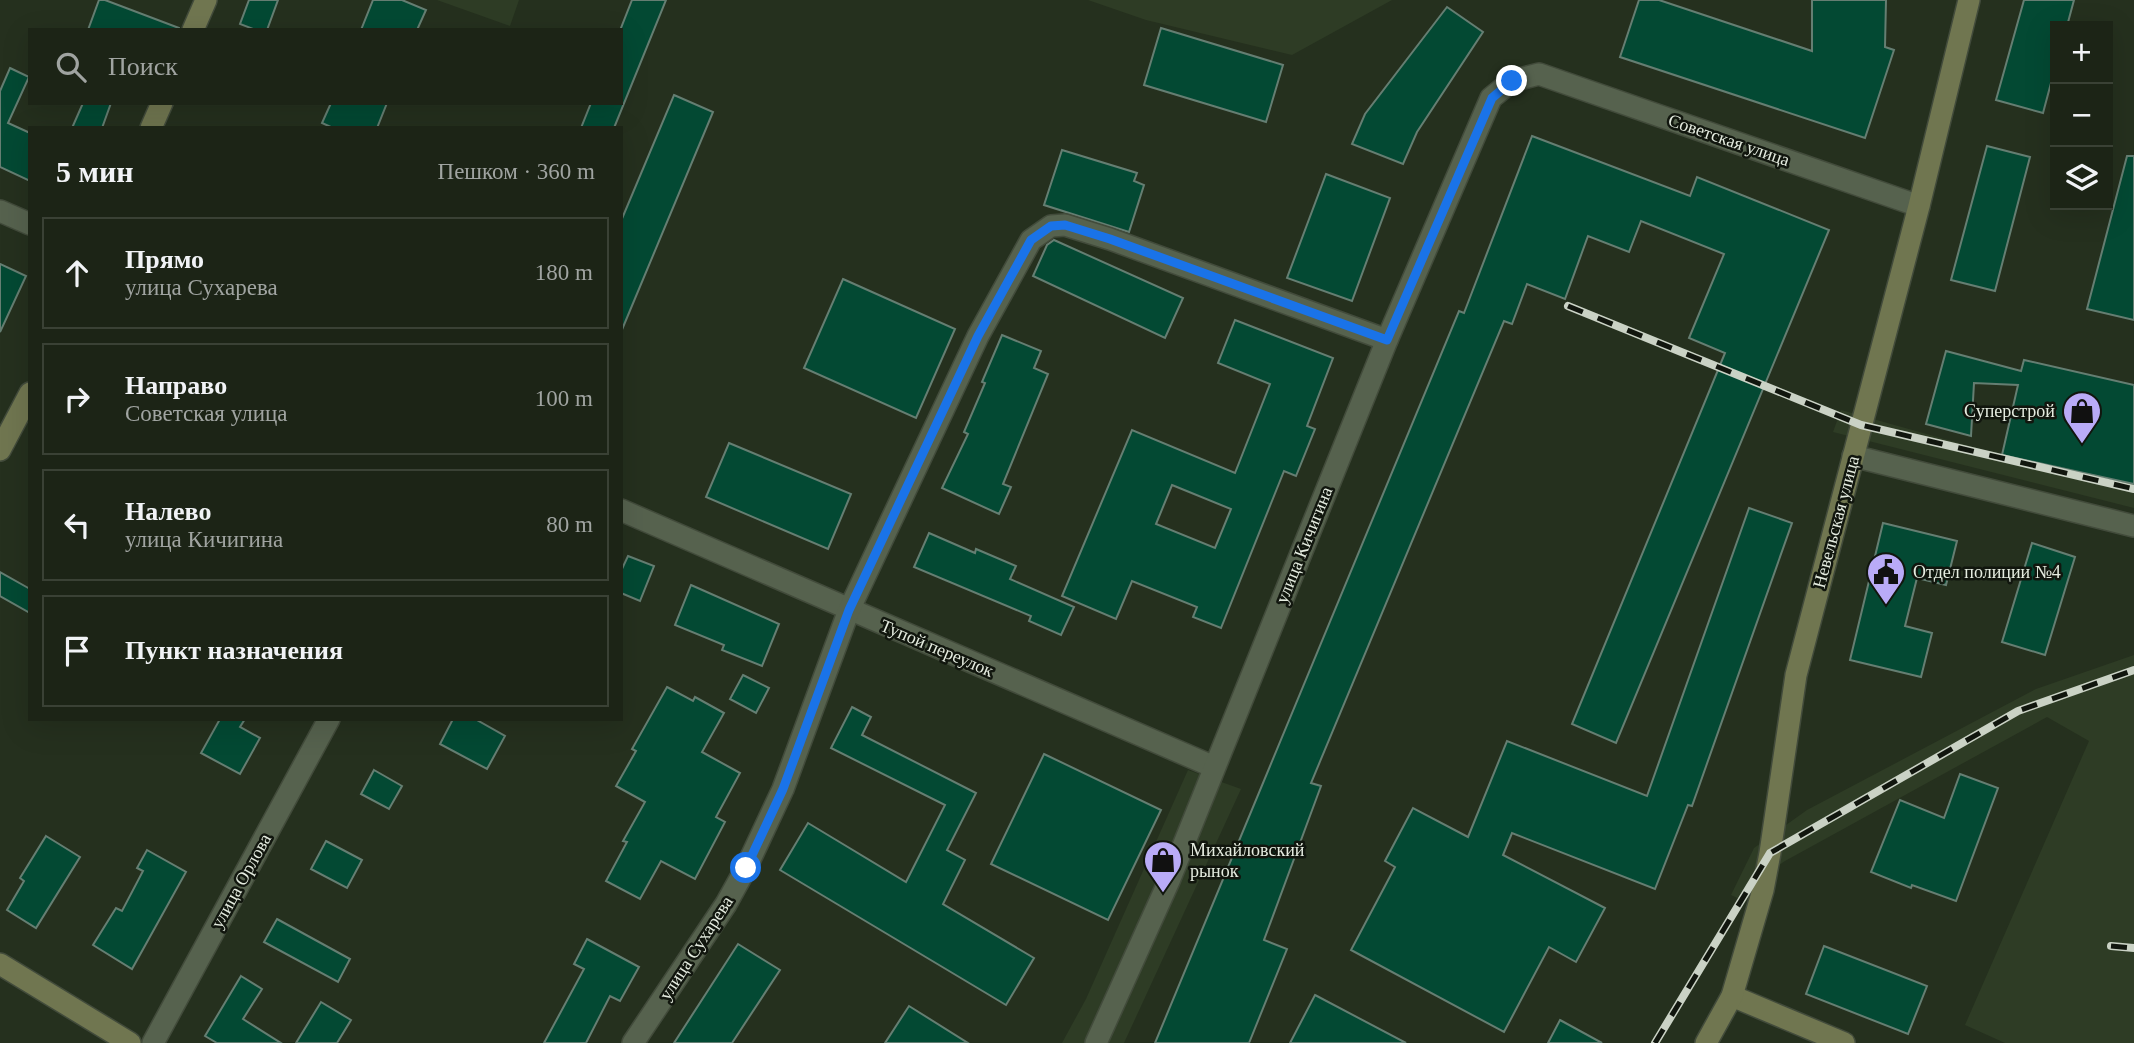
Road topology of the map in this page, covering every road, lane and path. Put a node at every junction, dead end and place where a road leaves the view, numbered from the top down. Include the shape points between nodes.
1 (206, 0) edge
2 (1969, 0) edge
3 (194, 28) edge
4 (1539, 74) joint
5 (161, 105) edge
6 (152, 126) edge
7 (1919, 206) junction
8 (0, 211) edge
9 (28, 223) edge
10 (1387, 340) junction
11 (28, 397) edge
12 (0, 450) edge
13 (1853, 456) junction
14 (623, 511) edge
15 (2134, 526) edge
16 (849, 610) junction
17 (328, 721) edge
18 (1214, 767) junction
19 (0, 964) edge
20 (1732, 996) junction
21 (130, 1043) edge
22 (153, 1043) edge
23 (633, 1043) edge
24 (1096, 1043) edge
25 (1706, 1043) edge
26 (1844, 1043) edge

1 - 3 street
2 - 7 street, Невельская улица
4 - 7 street, Советская улица
4 - 10 street, улица Кичигина via 1512,81 1492,98
5 - 6 street
7 - 13 street, Невельская улица
8 - 9 street
10 - 16 street, улица Сухарева via 1110,239 1065,225 1051,226 1031,240 978,336
10 - 18 street, улица Кичигина
11 - 12 street
13 - 15 street
13 - 20 street, Невельская улица via 1796,675 1763,890
14 - 16 street, Тупой переулок
16 - 18 street, Тупой переулок
16 - 23 street, улица Сухарева via 783,789 746,868
17 - 22 street, улица Орлова
18 - 24 street, улица Кичигина
19 - 21 street
20 - 25 street, Невельская улица
20 - 26 street

